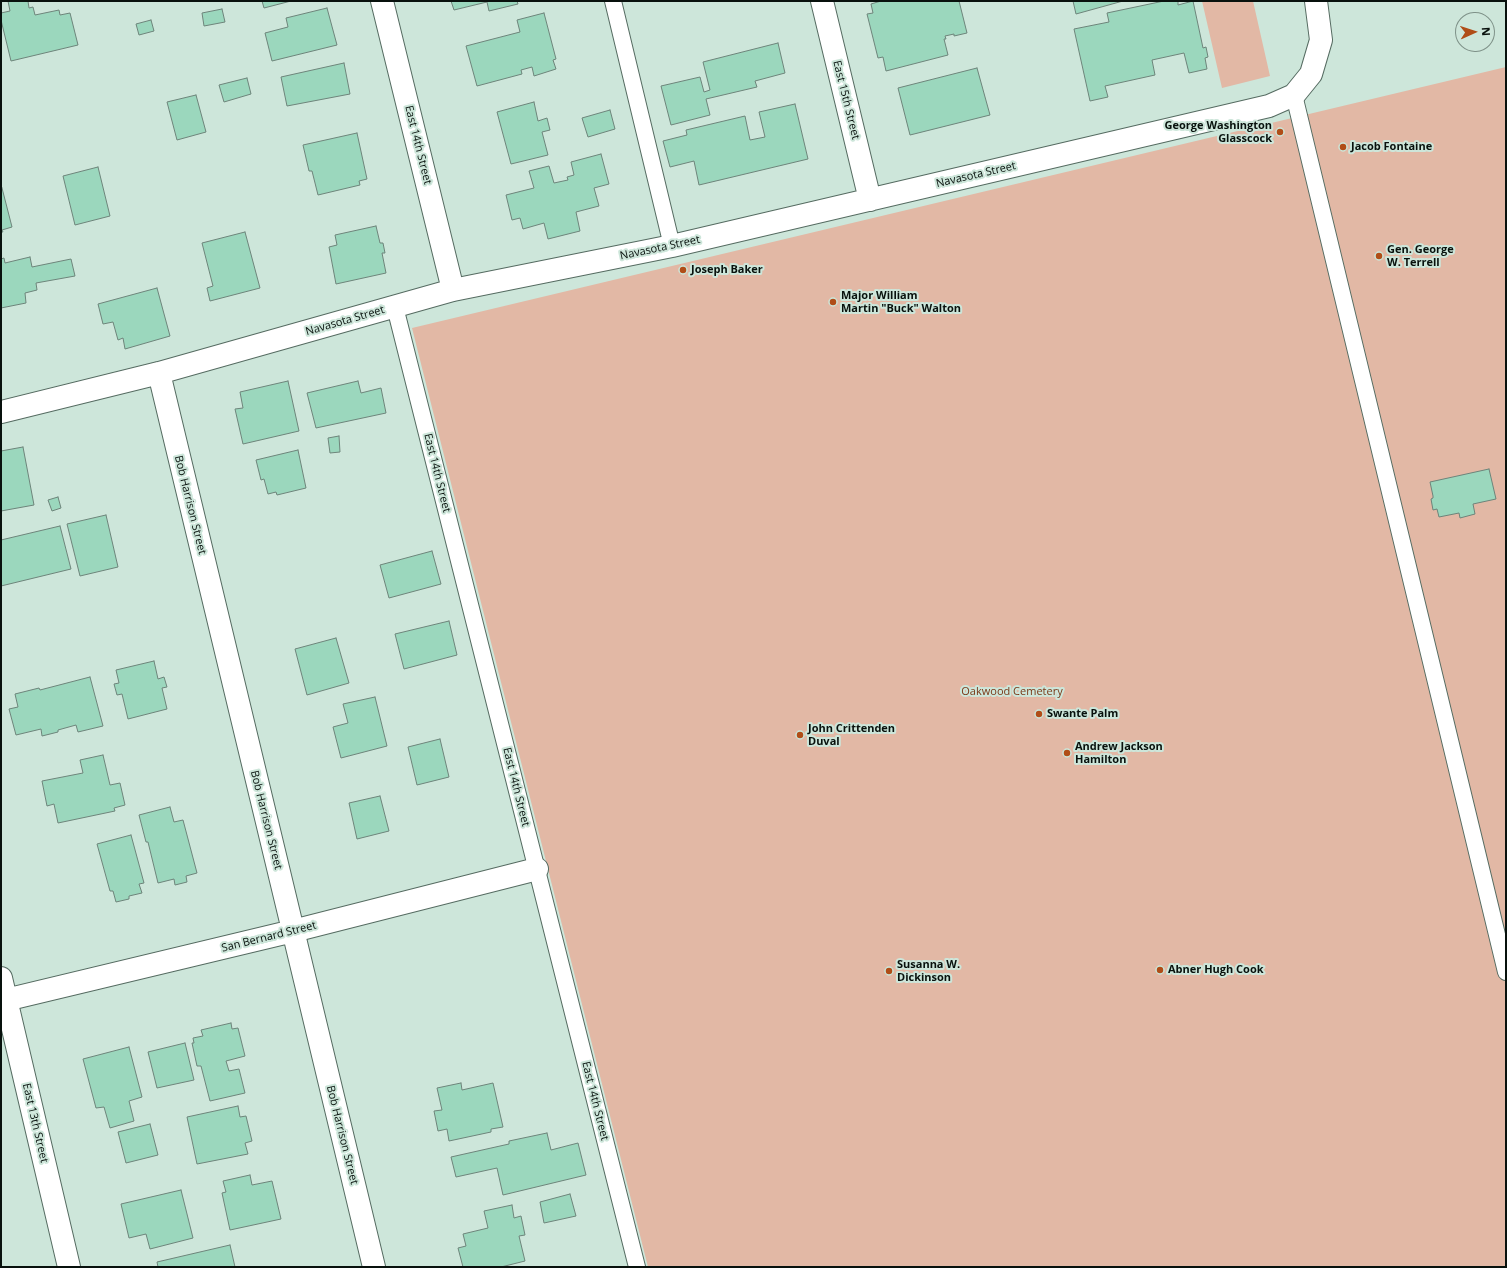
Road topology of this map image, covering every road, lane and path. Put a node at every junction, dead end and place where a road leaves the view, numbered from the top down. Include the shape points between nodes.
1 (382, 1) edge
2 (613, 1) edge
3 (822, 1) edge
4 (1316, 1) edge
5 (1294, 95) junction
6 (870, 200) junction
7 (672, 246) junction
8 (453, 290) junction
9 (395, 307) junction
10 (159, 372) junction
11 (1, 412) edge
12 (537, 869) junction
13 (293, 931) junction
14 (1506, 972) edge
15 (1, 978) edge
16 (4, 1000) edge
17 (69, 1267) edge
18 (374, 1267) edge
19 (637, 1267) edge

1 - 8 street, East 14th Street
2 - 7 lane
3 - 6 street, East 15th Street
4 - 5 street, Navasota Street via 1321,40 1311,74
5 - 6 street, Navasota Street via 1269,106
5 - 14 lane
6 - 7 street, Navasota Street
7 - 8 street, Navasota Street
8 - 9 street, Navasota Street
9 - 10 street, Navasota Street
9 - 12 lane, East 14th Street
10 - 11 street, Navasota Street
10 - 13 street, Bob Harrison Street
12 - 13 street, San Bernard Street
12 - 19 lane, East 14th Street
13 - 16 street, San Bernard Street
13 - 18 street, Bob Harrison Street
15 - 16 street, East 13th Street
16 - 17 street, East 13th Street

